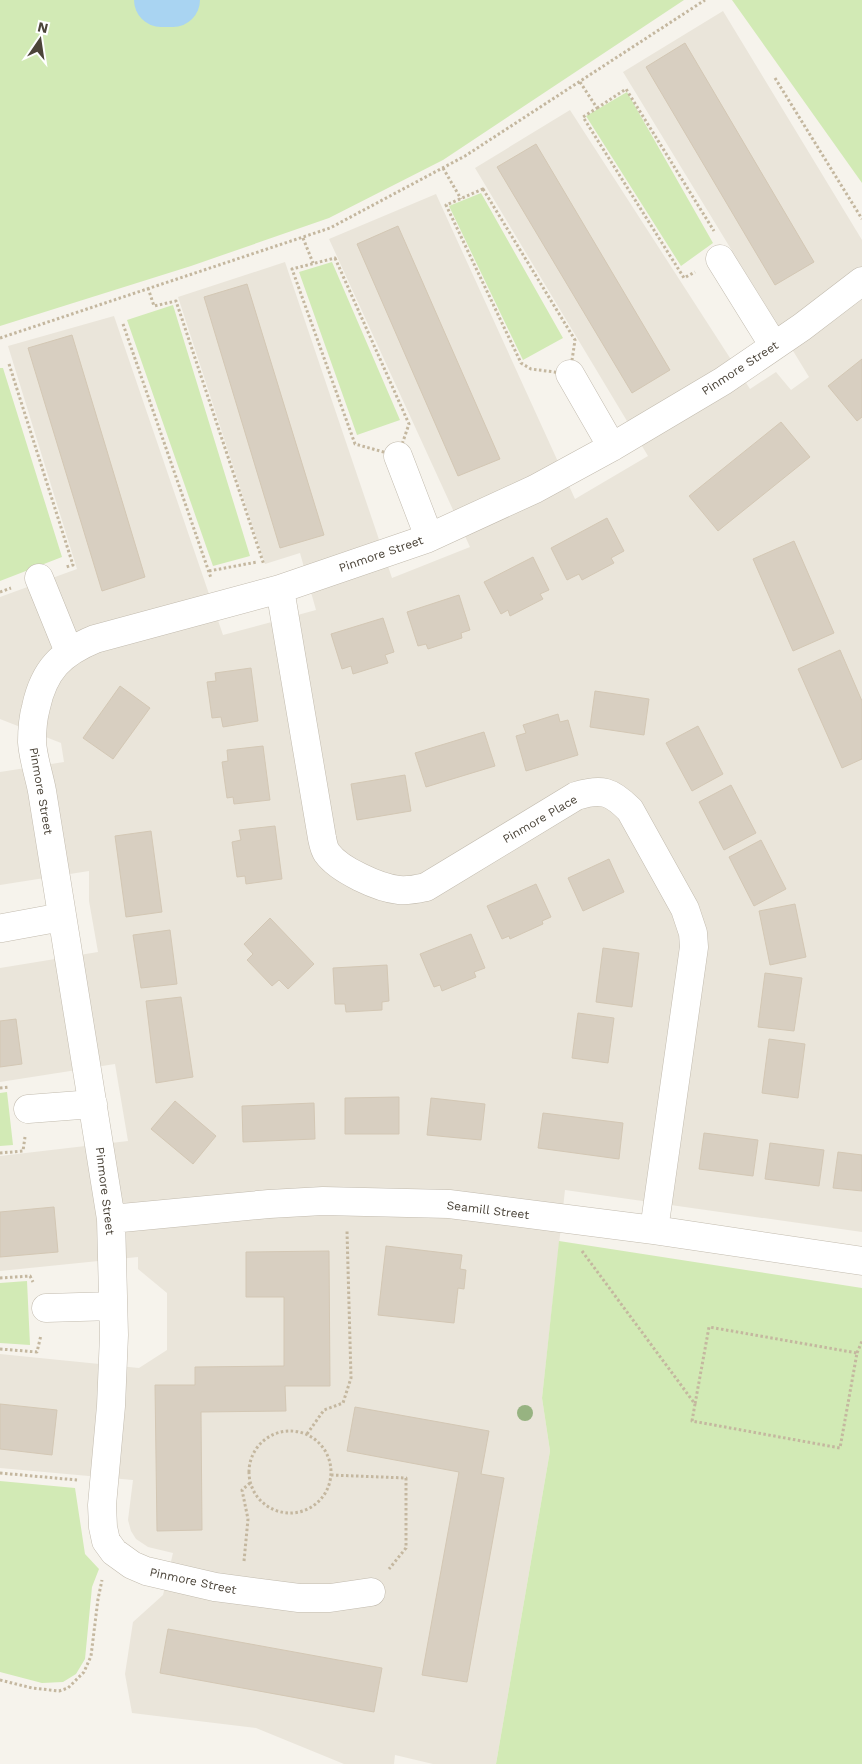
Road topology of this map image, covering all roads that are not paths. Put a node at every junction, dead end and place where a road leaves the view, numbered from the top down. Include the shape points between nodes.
1 (720, 259) road end
2 (862, 282) edge
3 (774, 346) junction
4 (570, 374) road end
5 (612, 447) junction
6 (398, 456) road end
7 (429, 537) junction
8 (39, 578) road end
9 (276, 590) junction
10 (70, 652) junction
11 (62, 917) junction
12 (2, 928) dead end
13 (93, 1104) junction
14 (28, 1109) dead end
15 (111, 1219) junction
16 (654, 1230) junction
17 (862, 1262) edge
18 (113, 1306) junction
19 (46, 1308) dead end
20 (371, 1592) road end

1 - 3 street
2 - 3 street, Pinmore Street
3 - 5 street, Pinmore Street via 723,381
4 - 5 street
5 - 7 street, Pinmore Street via 535,489
6 - 7 street
7 - 9 street, Pinmore Street
8 - 10 street
9 - 10 street, Pinmore Street via 96,639
9 - 16 street, Pinmore Place via 322,838 327,852 337,862 362,878 397,890 426,887 576,796 591,792 604,792 617,798 630,810 685,909 694,947
10 - 11 street, Pinmore Street via 47,675 39,692 32,742
11 - 12 street
11 - 13 street, Pinmore Street
13 - 14 street
13 - 15 street, Pinmore Street
15 - 16 street, Seamill Street via 269,1204 346,1201 449,1204
15 - 18 street, Pinmore Street
16 - 17 street, Seamill Street
18 - 19 street
18 - 20 street, Pinmore Street via 111,1406 102,1505 106,1540 114,1552 146,1571 242,1592 299,1598 330,1598

